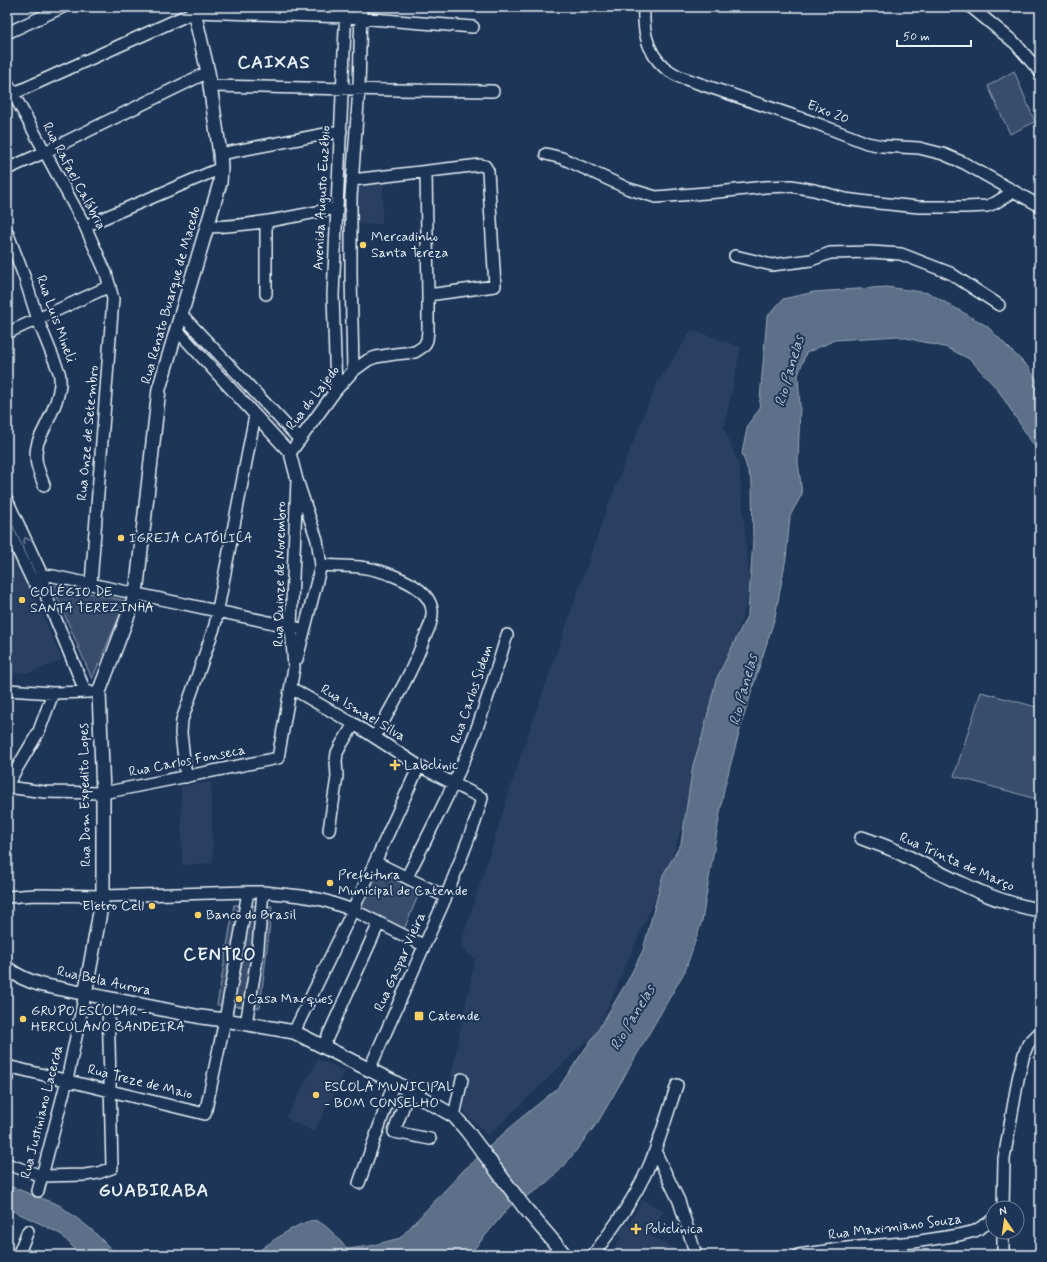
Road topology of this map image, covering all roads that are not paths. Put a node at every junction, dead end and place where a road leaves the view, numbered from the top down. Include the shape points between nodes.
1 (63, 7) edge
2 (361, 7) edge
3 (644, 7) edge
4 (971, 7) edge
5 (193, 9) edge
6 (346, 12) edge
7 (361, 18) junction
8 (473, 27) dead end
9 (7, 33) edge
10 (208, 72) junction
11 (1040, 72) edge
12 (7, 82) edge
13 (210, 86) junction
14 (342, 88) junction
15 (359, 89) junction
16 (493, 91) dead end
17 (10, 95) edge
18 (340, 132) junction
19 (45, 152) junction
20 (220, 154) junction
21 (546, 154) dead end
22 (221, 168) junction
23 (7, 169) edge
24 (426, 172) junction
25 (352, 180) junction
26 (1013, 192) junction
27 (1040, 206) edge
28 (336, 208) junction
29 (266, 222) junction
30 (85, 226) junction
31 (208, 227) junction
32 (7, 232) edge
33 (10, 247) edge
34 (735, 256) dead end
35 (110, 286) junction
36 (266, 294) dead end
37 (428, 295) junction
38 (999, 305) dead end
39 (182, 315) junction
40 (38, 320) junction
41 (177, 330) junction
42 (7, 333) edge
43 (353, 371) junction
44 (336, 390) junction
45 (255, 416) junction
46 (300, 440) junction
47 (290, 453) junction
48 (297, 480) junction
49 (44, 485) dead end
50 (8, 506) edge
51 (7, 527) edge
52 (321, 565) junction
53 (37, 577) junction
54 (91, 583) junction
55 (136, 594) junction
56 (218, 611) junction
57 (290, 627) junction
58 (304, 629) junction
59 (507, 635) dead end
60 (294, 668) junction
61 (291, 688) junction
62 (7, 690) edge
63 (85, 692) junction
64 (99, 692) junction
65 (53, 693) junction
66 (354, 724) junction
67 (375, 737) junction
68 (278, 758) joint
69 (419, 766) junction
70 (186, 777) junction
71 (453, 783) junction
72 (7, 786) edge
73 (102, 793) junction
74 (482, 798) joint
75 (329, 830) dead end
76 (862, 838) dead end
77 (375, 862) junction
78 (407, 877) junction
79 (248, 892) junction
80 (268, 892) junction
81 (103, 896) junction
82 (446, 896) junction
83 (7, 897) edge
84 (353, 910) junction
85 (1040, 910) edge
86 (379, 923) junction
87 (423, 945) junction
88 (7, 968) edge
89 (85, 994) junction
90 (108, 999) junction
91 (225, 1020) junction
92 (246, 1024) junction
93 (294, 1032) junction
94 (1040, 1032) edge
95 (323, 1047) junction
96 (8, 1066) edge
97 (369, 1070) junction
98 (7, 1078) edge
99 (462, 1079) dead end
100 (67, 1080) junction
101 (394, 1082) junction
102 (678, 1085) dead end
103 (110, 1090) junction
104 (409, 1091) junction
105 (454, 1116) junction
106 (430, 1139) dead end
107 (655, 1151) junction
108 (7, 1164) edge
109 (42, 1176) junction
110 (359, 1183) dead end
111 (38, 1191) dead end
112 (1003, 1200) edge
113 (985, 1225) edge
114 (28, 1231) dead end
115 (1003, 1240) edge
116 (18, 1255) edge
117 (565, 1255) edge
118 (593, 1255) edge
119 (696, 1255) edge
120 (798, 1255) edge
121 (1003, 1255) edge

1 - 9 street
2 - 7 street, Avenida Augusto Euzébio
3 - 26 street, Eixo 20 via 643,24 649,47 664,68 680,77 867,143 919,148 943,154 964,163
4 - 11 street via 1015,43
5 - 6 street
5 - 10 street, Rua Renato Buarque de Macedo
5 - 17 street
6 - 7 street
6 - 14 street, Avenida Augusto Euzébio
7 - 8 street
7 - 15 street, Avenida Augusto Euzébio
10 - 13 street, Rua Renato Buarque de Macedo
10 - 19 street
12 - 17 street, Rua Rafael Calábria
13 - 14 street
13 - 20 street, Rua Renato Buarque de Macedo
14 - 15 street
14 - 18 street, Avenida Augusto Euzébio
15 - 16 street
15 - 25 street, Avenida Augusto Euzébio
17 - 19 street, Rua Rafael Calábria
18 - 20 street
18 - 28 street, Avenida Augusto Euzébio
19 - 23 street
19 - 30 street, Rua Rafael Calábria
20 - 22 street, Rua Renato Buarque de Macedo
21 - 26 street via 562,158 629,189 656,197 791,186 868,202 920,207 966,207 991,205
22 - 30 street
22 - 31 street, Rua Renato Buarque de Macedo via 220,183
24 - 25 street
24 - 37 street, Rua do Lajedo
24 - 37 street via 485,166 488,171 495,286
25 - 43 street, Avenida Augusto Euzébio
26 - 27 street, Eixo 20
28 - 29 street
28 - 44 street, Avenida Augusto Euzébio via 333,295
29 - 31 street
29 - 36 street
30 - 35 street, Rua Rafael Calábria
31 - 39 street, Rua Renato Buarque de Macedo
32 - 33 street, Rua Luis Mineli
33 - 40 street, Rua Luis Mineli
34 - 38 street via 772,265 811,260 830,254 901,254 950,273
35 - 40 street
35 - 54 street, Rua Onze de Setembro via 113,299
37 - 43 street, Rua do Lajedo via 428,331 424,346 415,352 376,357
39 - 41 street, Rua Renato Buarque de Macedo
39 - 46 street
40 - 42 street
40 - 49 street, Rua Luis Mineli via 61,380 36,450 36,462
41 - 45 street
41 - 55 street, Rua Renato Buarque de Macedo via 159,389
43 - 44 street, Rua do Lajedo
44 - 46 street, Rua do Lajedo
45 - 47 street
45 - 56 street
46 - 47 street, Rua do Lajedo
47 - 48 street, Rua Quinze de Novembro
48 - 52 street, Rua Quinze de Novembro via 317,540
48 - 57 street, Rua Quinze de Novembro
53 -> 50 street
51 - 53 street
52 - 58 street, Rua Quinze de Novembro
52 - 67 street via 378,570 396,577 412,585 428,599 432,610 431,622 418,658
53 - 54 street
53 - 63 street
54 - 55 street
55 - 56 street
55 - 64 street, Rua Renato Buarque de Macedo
56 - 57 street
56 - 70 street via 182,720
57 - 58 street
57 - 60 street, Rua Quinze de Novembro
58 - 60 street, Rua Quinze de Novembro
59 - 71 street, Rua Carlos Sidem via 487,702
60 - 61 street, Rua Quinze de Novembro
61 - 66 street, Rua Ismael Silva
61 - 68 street, Rua Quinze de Novembro
62 - 65 street
63 - 64 street
63 - 65 street
64 - 73 street, Rua Dom Expedito Lopes
65 - 72 street via 39,731
66 - 67 street, Rua Ismael Silva
66 - 75 street via 337,753 337,777
67 - 69 street, Rua Ismael Silva
68 - 70 street, Rua Carlos Fonseca
69 - 71 street, Rua Ismael Silva
69 - 77 street
70 - 73 street, Rua Carlos Fonseca
71 - 74 street, Rua Ismael Silva
71 - 78 street, Rua Carlos Sidem
72 - 73 street, Rua Carlos Fonseca via 45,792
73 - 81 street, Rua Dom Expedito Lopes
74 - 82 street, Rua Gaspar Vieira
76 - 85 street, Rua Trinta de Março via 901,853 1008,904
77 - 78 street
77 - 84 street
78 - 82 street
79 - 80 street
79 - 81 street
79 - 91 street
80 - 84 street via 314,898
80 - 92 street
81 - 83 street
81 - 89 street, Rua Dom Expedito Lopes
82 - 87 street, Rua Gaspar Vieira
84 - 86 street
84 - 93 street
86 - 87 street
86 - 95 street
87 - 97 street, Rua Gaspar Vieira
88 - 89 street, Rua Bela Aurora via 28,982
89 - 90 street, Rua Bela Aurora
89 - 100 street, Rua Justiniano Lacerda
90 - 91 street, Rua Bela Aurora
90 - 103 street
91 - 92 street, Rua Bela Aurora
91 - 103 street, Rua Treze de Maio via 205,1114
92 - 93 street, Rua Bela Aurora
93 - 95 street, Rua Bela Aurora
94 - 112 street via 1028,1044 1018,1079 1004,1159
95 - 97 street, Rua Bela Aurora
96 - 98 street
96 - 100 street, Rua Treze de Maio
97 - 101 street, Rua Bela Aurora
99 - 105 street
100 - 103 street, Rua Treze de Maio
100 - 109 street, Rua Justiniano Lacerda
101 - 104 street, Rua Bela Aurora
101 - 110 street
102 - 107 street
103 - 109 street via 112,1168 85,1175
104 - 105 street, Rua Bela Aurora
104 - 106 street via 394,1132
105 - 117 street via 524,1207
107 - 118 street via 642,1182
107 - 119 street via 679,1201
108 - 109 street
109 - 111 street, Rua Justiniano Lacerda
113 - 120 street, Rua Maximiano Souza via 975,1231 958,1235
114 - 116 street
115 - 121 street

